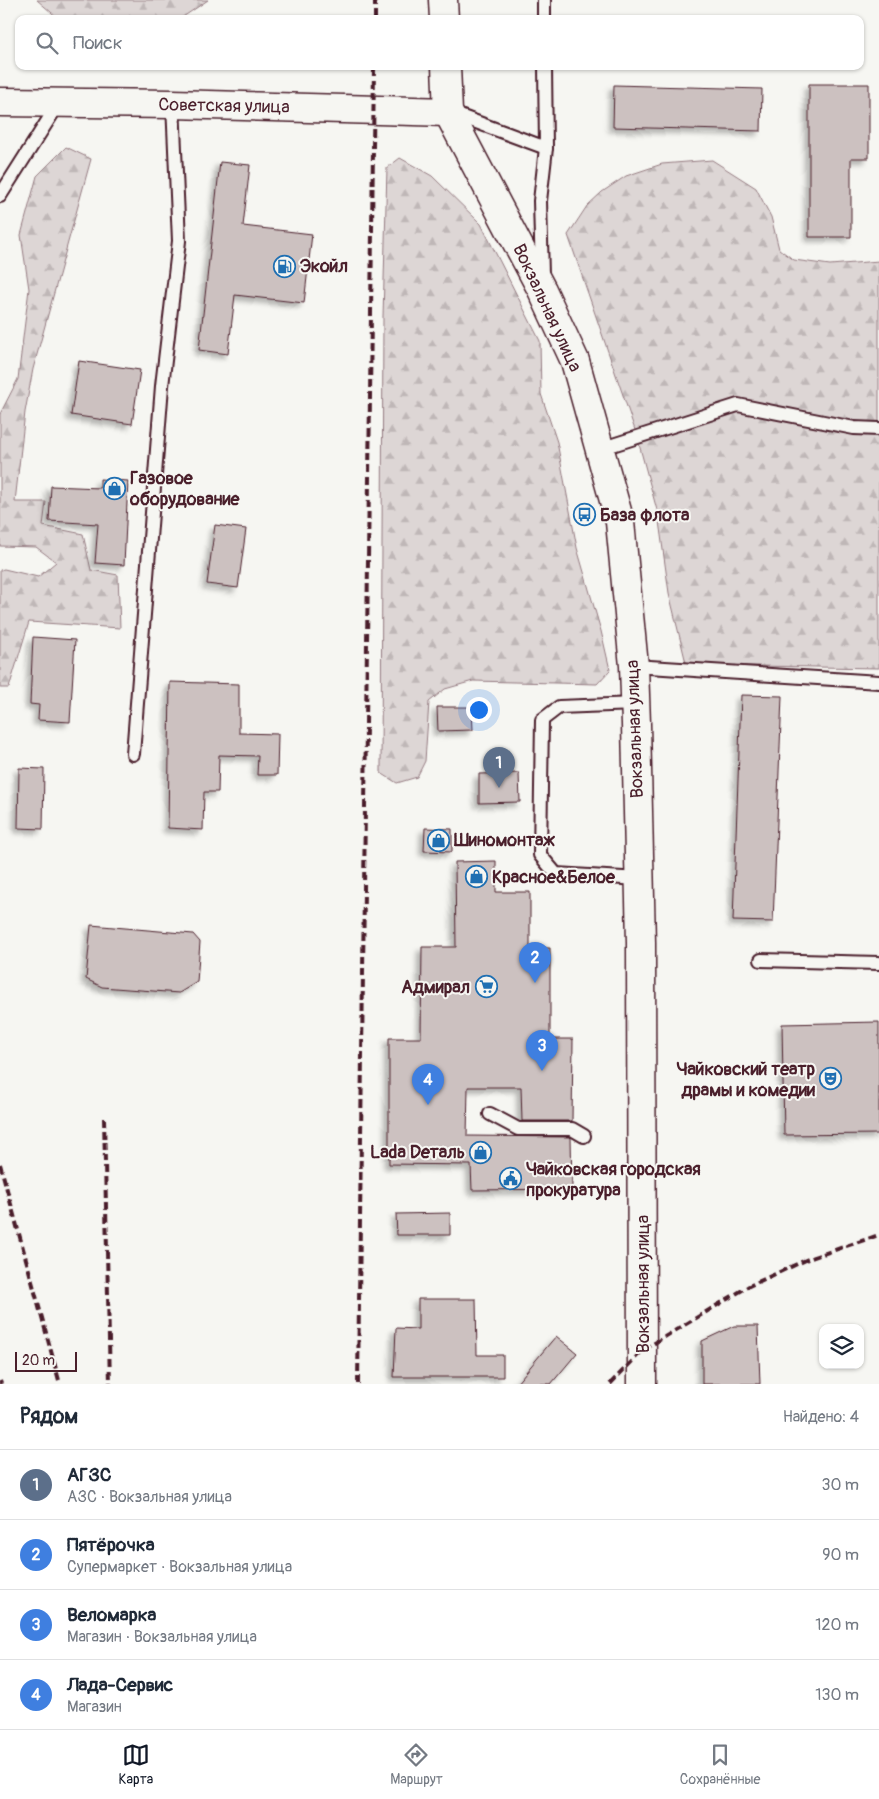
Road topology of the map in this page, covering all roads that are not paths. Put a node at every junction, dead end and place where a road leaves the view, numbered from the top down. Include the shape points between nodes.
1 (443, 0) edge
2 (544, 0) edge
3 (444, 15) edge
4 (544, 15) edge
5 (446, 70) edge
6 (545, 70) edge
7 (0, 102) edge
8 (59, 103) junction
9 (173, 104) junction
10 (448, 112) junction
11 (546, 148) junction
12 (0, 196) edge
13 (542, 290) junction
14 (879, 429) edge
15 (600, 449) junction
16 (634, 666) junction
17 (879, 682) edge
18 (636, 704) junction
19 (133, 754) dead end
20 (640, 879) junction
21 (761, 960) dead end
22 (879, 963) edge
23 (490, 1114) dead end
24 (584, 1136) dead end
25 (642, 1384) edge

1 - 3 main road
2 - 4 lane
5 - 10 main road
6 - 11 lane
7 - 8 main road, Советская улица
8 - 9 main road, Советская улица
8 - 12 lane
9 - 10 main road, Советская улица
9 - 19 lane via 179,241 162,386
10 - 11 lane
10 - 13 main road, Вокзальная улица
11 - 13 lane via 540,201
13 - 15 main road, Вокзальная улица via 576,360
14 - 15 lane via 854,428 738,405
15 - 16 main road, Вокзальная улица via 620,522
16 - 17 lane
16 - 18 main road, Вокзальная улица
18 - 20 main road, Вокзальная улица
18 - 20 lane via 559,707 542,720 540,855 556,874
20 - 25 main road, Вокзальная улица
21 - 22 lane
23 - 24 lane via 518,1129 572,1129

